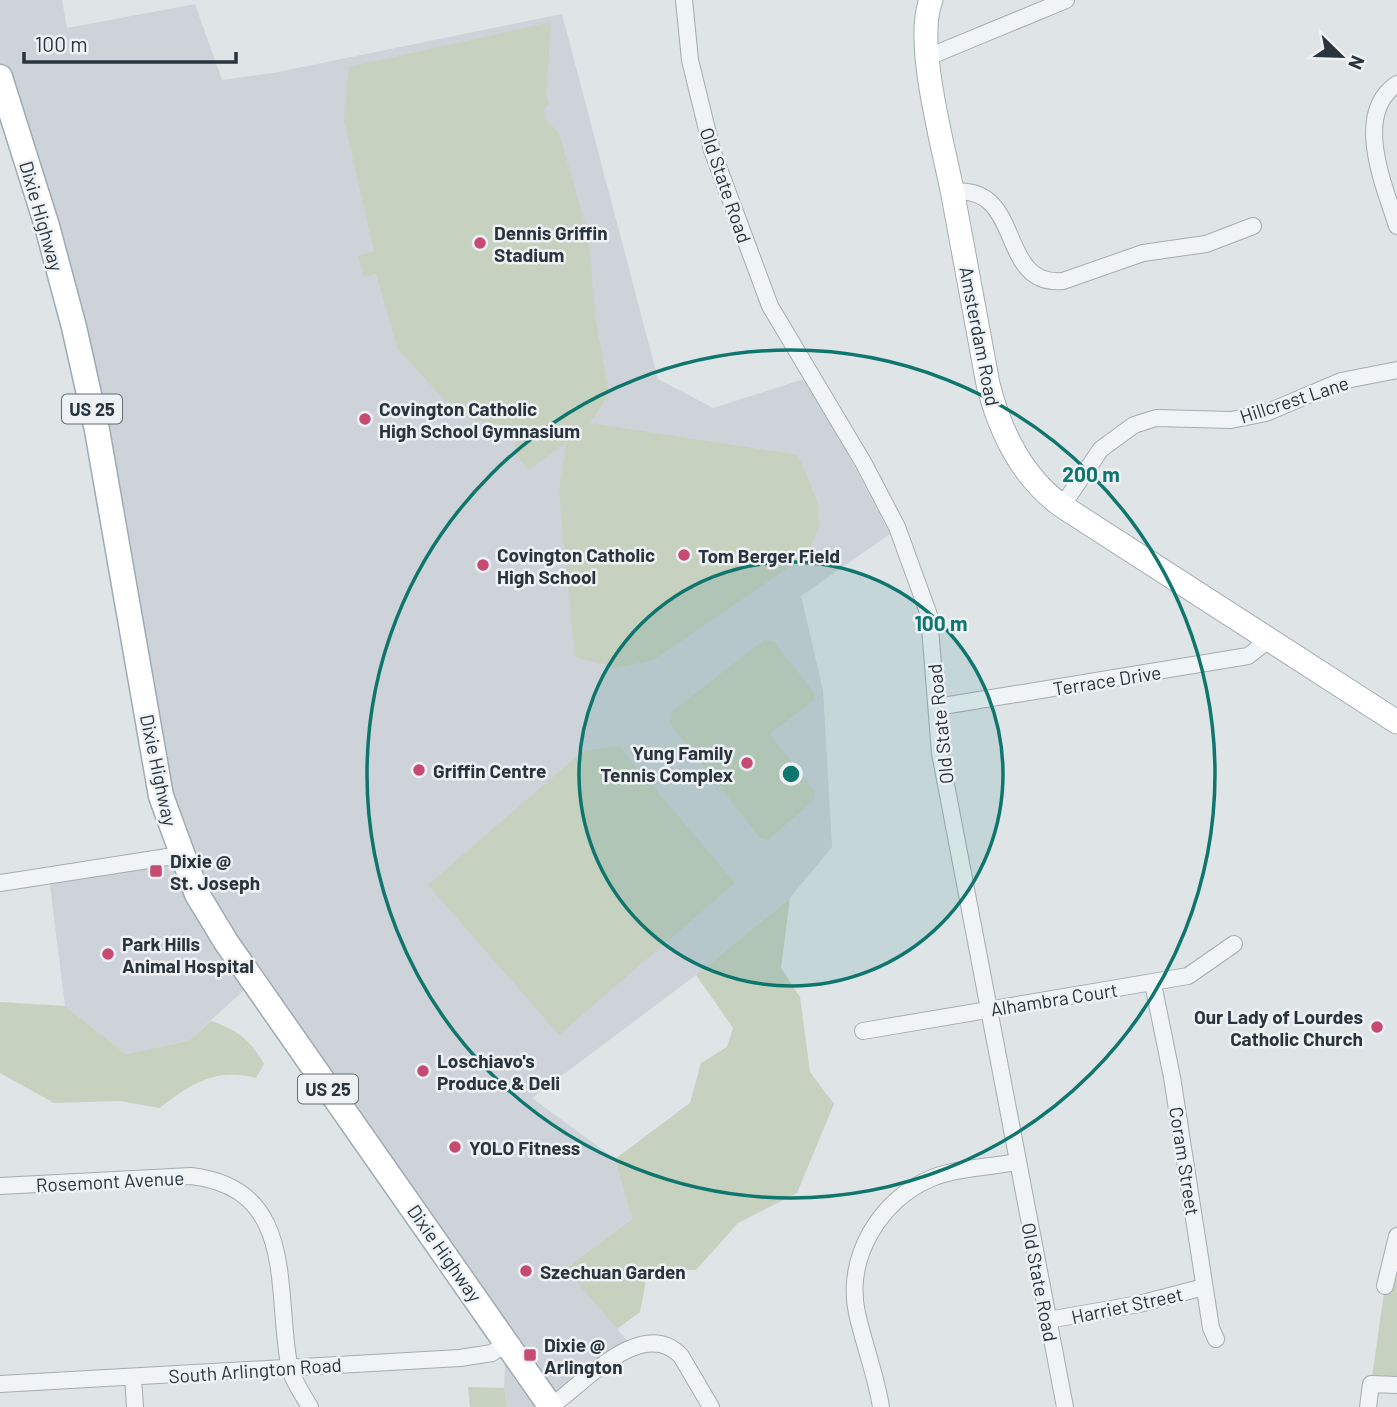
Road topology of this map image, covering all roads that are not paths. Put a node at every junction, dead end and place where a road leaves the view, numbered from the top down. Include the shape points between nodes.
1 (684, 0) edge
2 (931, 0) edge
3 (1066, 0) edge
4 (928, 57) junction
5 (0, 77) edge
6 (1397, 84) edge
7 (952, 192) junction
8 (1254, 226) dead end
9 (1397, 226) edge
10 (1397, 370) edge
11 (1062, 506) junction
12 (1270, 639) junction
13 (937, 707) junction
14 (1397, 722) edge
15 (180, 855) junction
16 (0, 883) edge
17 (1234, 944) dead end
18 (1153, 984) junction
19 (988, 1010) junction
20 (863, 1031) dead end
21 (1017, 1162) junction
22 (0, 1186) edge
23 (1397, 1236) edge
24 (1385, 1286) dead end
25 (1204, 1287) junction
26 (1048, 1320) junction
27 (1216, 1339) dead end
28 (506, 1343) junction
29 (289, 1367) junction
30 (133, 1377) junction
31 (0, 1384) edge
32 (1397, 1385) edge
33 (135, 1407) edge
34 (310, 1407) edge
35 (551, 1407) edge
36 (711, 1407) edge
37 (881, 1407) edge
38 (1065, 1407) edge
39 (1368, 1407) edge

1 - 13 street, Old State Road via 690,60 733,211 781,328 863,462 905,548 929,615
2 - 4 street, Amsterdam Road via 925,17
3 - 4 street
4 - 7 street, Amsterdam Road
5 - 15 main road, Dixie Highway / US 25 via 74,327 97,430 161,796
6 - 9 street via 1379,106 1374,142
7 - 8 street via 970,190 987,198 1001,215 1024,265 1051,282 1143,253 1206,244
7 - 11 street, Amsterdam Road via 996,418 1041,491
10 - 11 street, Hillcrest Lane via 1342,382 1266,412 1231,420 1156,418 1133,425 1101,449
11 - 12 street, Amsterdam Road
12 - 13 street, Terrace Drive via 1248,656
12 - 14 street, Amsterdam Road
13 - 19 street, Old State Road via 940,752
15 - 16 street
15 - 28 main road, Dixie Highway / US 25 via 226,942
17 - 18 street, Alhambra Court via 1188,976
18 - 19 street, Alhambra Court
18 - 25 street, Coram Street
19 - 20 street, Alhambra Court
19 - 21 street, Old State Road
21 - 26 street, Old State Road
21 - 37 street via 933,1177 905,1192 872,1229 863,1249 855,1293
22 - 29 street, Rosemont Avenue via 191,1176 213,1180 240,1194 262,1214 276,1245
23 - 24 street
25 - 26 street, Harriet Street
25 - 27 street, Coram Street
26 - 38 street, Old State Road
28 - 29 street, South Arlington Road via 492,1353 460,1358
28 - 35 main road, Dixie Highway / US 25
29 - 30 street, South Arlington Road
29 - 34 street
30 - 31 street, South Arlington Road
30 - 33 street
32 - 39 street via 1371,1384
35 - 36 street via 632,1346 654,1341 681,1356

